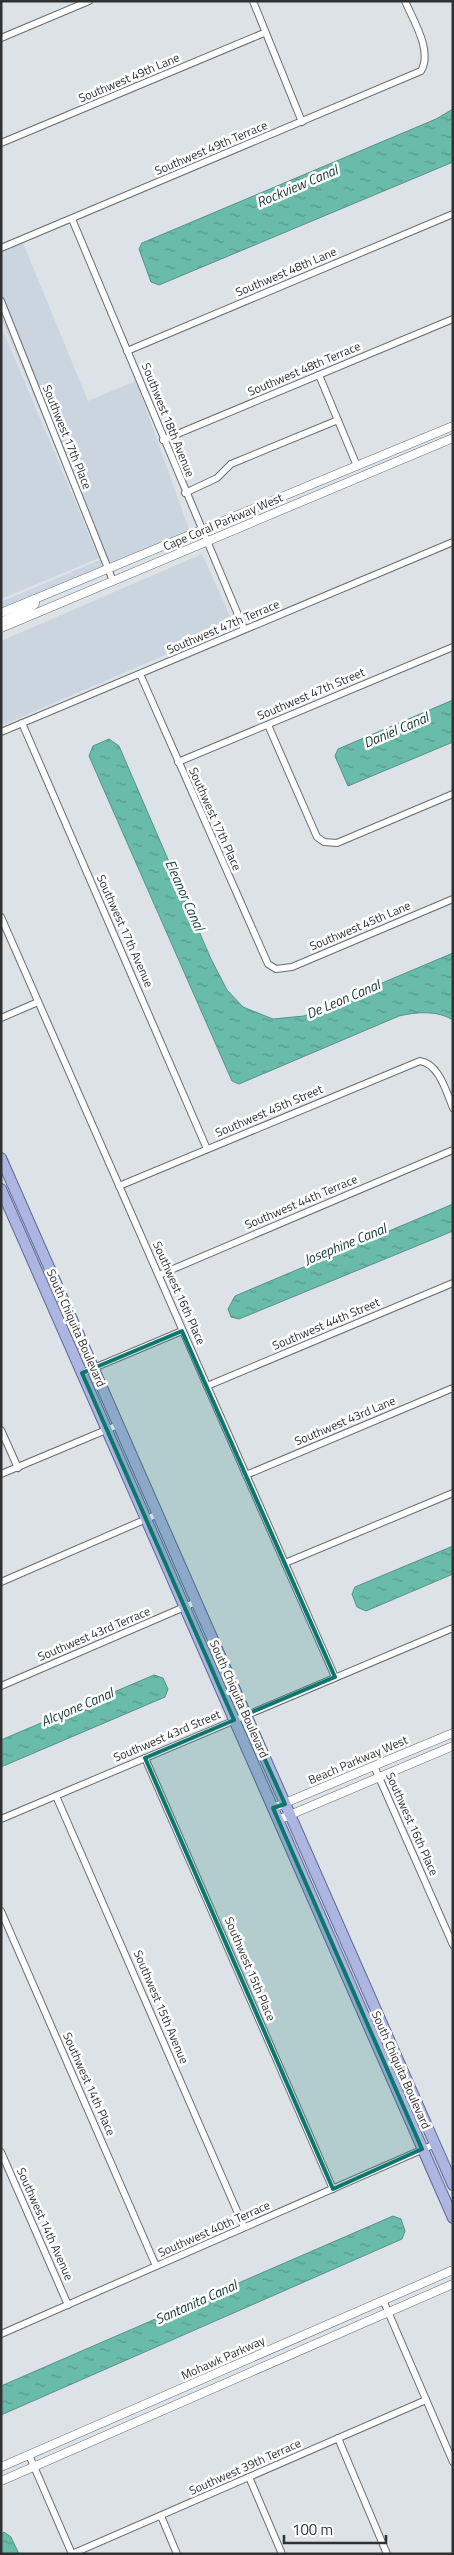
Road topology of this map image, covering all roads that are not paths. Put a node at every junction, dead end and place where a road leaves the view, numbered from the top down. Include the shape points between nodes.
1 (89, 1) edge
2 (253, 1) edge
3 (405, 1) edge
4 (264, 33) junction
5 (1, 38) edge
6 (302, 122) junction
7 (1, 143) edge
8 (453, 214) edge
9 (72, 219) junction
10 (1, 248) edge
11 (2, 306) edge
12 (453, 319) edge
13 (127, 351) junction
14 (319, 375) junction
15 (338, 420) junction
16 (453, 426) edge
17 (453, 438) edge
18 (163, 440) junction
19 (357, 466) junction
20 (185, 493) junction
21 (201, 532) junction
22 (206, 542) junction
23 (453, 542) edge
24 (108, 568) junction
25 (113, 581) junction
26 (34, 599) junction
27 (1, 613) edge
28 (1, 622) edge
29 (1, 628) edge
30 (244, 629) junction
31 (453, 647) edge
32 (140, 674) junction
33 (22, 723) junction
34 (268, 725) junction
35 (1, 732) edge
36 (178, 762) junction
37 (453, 794) edge
38 (453, 899) edge
39 (1, 918) edge
40 (276, 969) joint
41 (38, 1002) junction
42 (1, 1018) edge
43 (453, 1108) edge
44 (207, 1149) junction
45 (453, 1150) edge
46 (2, 1162) edge
47 (119, 1186) junction
48 (1, 1189) edge
49 (159, 1275) junction
50 (453, 1283) edge
51 (182, 1331) junction
52 (93, 1368) junction
53 (82, 1373) junction
54 (207, 1386) junction
55 (453, 1388) edge
56 (118, 1425) junction
57 (1, 1430) edge
58 (107, 1430) junction
59 (18, 1468) junction
60 (1, 1474) edge
61 (246, 1474) junction
62 (453, 1493) edge
63 (158, 1514) junction
64 (146, 1519) junction
65 (285, 1563) junction
66 (1, 1582) edge
67 (196, 1602) junction
68 (185, 1607) junction
69 (453, 1628) edge
70 (335, 1677) junction
71 (1, 1686) edge
72 (246, 1715) junction
73 (234, 1720) junction
74 (453, 1732) edge
75 (453, 1746) edge
76 (145, 1758) junction
77 (374, 1766) junction
78 (379, 1777) junction
79 (56, 1796) junction
80 (285, 1804) junction
81 (273, 1808) junction
82 (290, 1815) junction
83 (1, 1819) edge
84 (278, 1820) junction
85 (1, 1911) edge
86 (453, 1946) edge
87 (435, 2144) junction
88 (422, 2150) junction
89 (1, 2152) edge
90 (453, 2185) edge
91 (334, 2188) junction
92 (453, 2218) edge
93 (244, 2227) junction
94 (156, 2266) junction
95 (453, 2270) edge
96 (453, 2284) edge
97 (384, 2300) junction
98 (68, 2305) junction
99 (388, 2312) junction
100 (1, 2334) edge
101 (426, 2400) junction
102 (338, 2438) junction
103 (29, 2455) junction
104 (453, 2462) edge
105 (1, 2467) edge
106 (34, 2467) junction
107 (250, 2477) junction
108 (1, 2481) edge
109 (161, 2516) junction
110 (72, 2554) edge
111 (176, 2554) edge
112 (282, 2554) edge
113 (386, 2554) edge

1 - 5 street
2 - 4 street
3 - 6 street, Southwest 49th Terrace via 425,50 426,63 421,71
4 - 6 street
4 - 7 street, Southwest 49th Lane
6 - 9 street, Southwest 49th Terrace
8 - 13 street, Southwest 48th Lane
9 - 10 street, Southwest 49th Terrace
9 - 13 street, Southwest 18th Avenue
11 - 24 street, Southwest 17th Place
12 - 14 street, Southwest 48th Terrace
13 - 18 street, Southwest 18th Avenue
14 - 15 street
14 - 18 street, Southwest 48th Terrace
15 - 19 street
15 - 20 street via 231,464 217,478
16 - 19 street, Cape Coral Parkway West
17 - 22 street, Cape Coral Parkway West
18 - 20 street, Southwest 18th Avenue
19 - 21 street, Cape Coral Parkway West
20 - 21 street, Southwest 18th Avenue
21 - 22 street, Southwest 18th Avenue
21 - 24 street, Cape Coral Parkway West
22 - 25 street, Cape Coral Parkway West
22 - 30 street, Southwest 18th Avenue
23 - 30 street, Southwest 47th Terrace
24 - 25 street, Southwest 17th Place
24 - 26 street, Cape Coral Parkway West
25 - 29 street, Cape Coral Parkway West
26 - 27 street, Cape Coral Parkway West
26 - 28 street via 35,604 31,608
30 - 32 street, Southwest 47th Terrace
31 - 34 street, Southwest 47th Street
32 - 33 street, Southwest 47th Terrace
32 - 36 street, Southwest 17th Place
33 - 35 street, Southwest 47th Terrace
33 - 44 street, Southwest 17th Avenue
34 - 36 street, Southwest 47th Street
34 - 37 street via 317,837 324,842 337,843
36 - 40 street, Southwest 17th Place via 264,957
38 - 40 street, Southwest 45th Lane via 292,967
39 - 41 street, Southwest 16th Place
41 - 42 street
41 - 47 street, Southwest 16th Place
43 - 44 street, Southwest 45th Street via 434,1068 428,1062 420,1061
44 - 47 street, Southwest 45th Street
45 - 49 street, Southwest 44th Terrace
46 - 52 main road, South Chiquita Boulevard
47 - 49 street, Southwest 16th Place
48 - 53 main road, South Chiquita Boulevard
49 - 51 street, Southwest 16th Place
50 - 54 street, Southwest 44th Street
51 - 52 street
51 - 54 street, Southwest 16th Place
52 - 53 street
52 - 56 main road, South Chiquita Boulevard
53 - 58 main road, South Chiquita Boulevard
54 - 61 street, Southwest 16th Place
55 - 61 street, Southwest 43rd Lane
56 - 58 street
56 - 63 main road, South Chiquita Boulevard
57 - 59 street
58 - 59 street
58 - 64 main road, South Chiquita Boulevard
59 - 60 street
61 - 65 street, Southwest 16th Place
62 - 65 street
63 - 64 street
63 - 67 main road, South Chiquita Boulevard
64 - 66 street
64 - 68 main road, South Chiquita Boulevard
65 - 70 street, Southwest 16th Place
67 - 68 street, Southwest 43rd Terrace
67 - 72 main road, South Chiquita Boulevard
68 - 71 street, Southwest 43rd Terrace
68 - 73 main road, South Chiquita Boulevard
69 - 70 street, Southwest 43rd Street
70 - 72 street, Southwest 43rd Street
72 - 73 street, Southwest 43rd Street
72 - 80 main road, South Chiquita Boulevard
73 - 76 street, Southwest 43rd Street
73 - 81 main road, South Chiquita Boulevard
74 - 77 street, Beach Parkway West
75 - 78 street, Beach Parkway West
76 - 79 street, Southwest 43rd Street
76 - 91 street, Southwest 15th Place
77 - 78 street, Southwest 16th Place
77 - 80 street, Beach Parkway West
78 - 82 street, Beach Parkway West
78 - 86 street, Southwest 16th Place
79 - 83 street, Southwest 43rd Street
79 - 93 street, Southwest 15th Avenue
80 - 81 street, Beach Parkway West
80 - 82 main road, South Chiquita Boulevard
81 - 84 main road, South Chiquita Boulevard
82 - 84 street, Beach Parkway West
82 - 87 main road, South Chiquita Boulevard
84 - 88 main road, South Chiquita Boulevard
85 - 94 street, Southwest 14th Place
87 - 88 street, Southwest 40th Terrace
87 - 90 main road, South Chiquita Boulevard
88 - 91 street, Southwest 40th Terrace
88 - 92 main road, South Chiquita Boulevard
89 - 98 street, Southwest 14th Avenue
91 - 93 street, Southwest 40th Terrace
93 - 94 street, Southwest 40th Terrace
94 - 98 street, Southwest 40th Terrace
95 - 97 street, Mohawk Parkway
96 - 99 street, Mohawk Parkway
97 - 99 street
97 - 103 street, Mohawk Parkway
98 - 100 street, Southwest 40th Terrace
99 - 101 street
99 - 106 street, Mohawk Parkway
101 - 102 street, Southwest 39th Terrace
101 - 104 street
102 - 107 street, Southwest 39th Terrace
102 - 113 street
103 - 105 street, Mohawk Parkway
103 - 106 street
106 - 108 street, Mohawk Parkway
106 - 110 street
107 - 109 street, Southwest 39th Terrace
107 - 112 street
109 - 110 street, Southwest 39th Terrace
109 - 111 street

